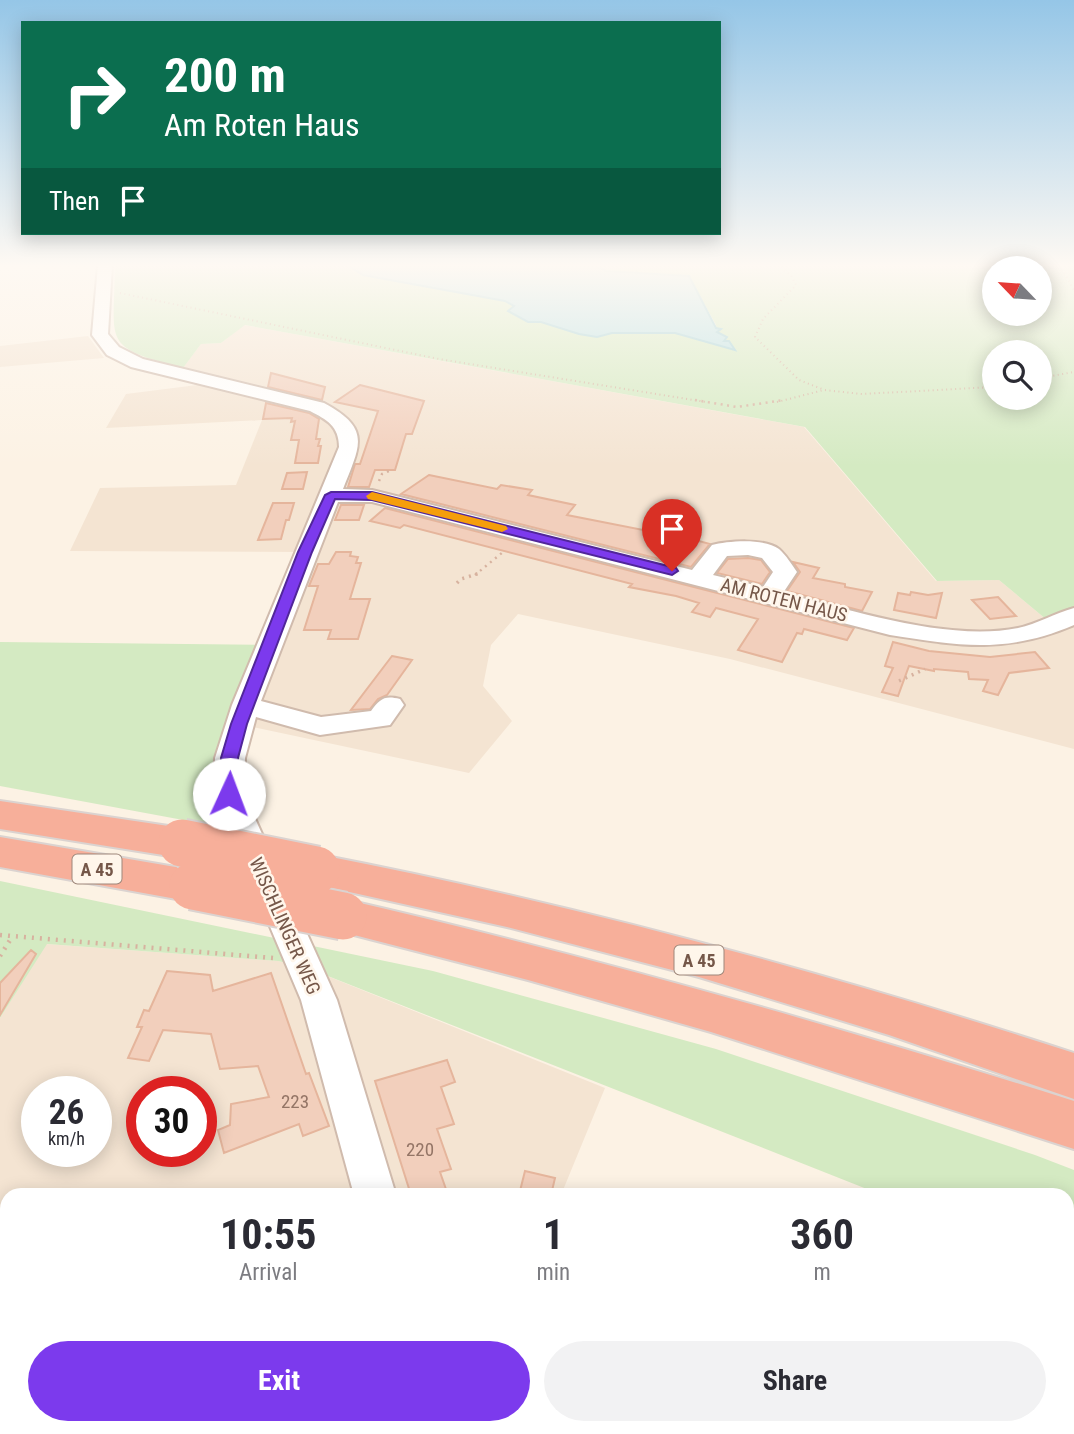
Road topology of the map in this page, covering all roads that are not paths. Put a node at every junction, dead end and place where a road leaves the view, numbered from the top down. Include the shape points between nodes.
1 (100, 332) edge
2 (331, 495) junction
3 (698, 578) junction
4 (769, 596) junction
5 (1074, 616) edge
6 (246, 705) junction
7 (390, 705) dead end
8 (0, 815) edge
9 (0, 852) edge
10 (188, 864) junction
11 (1074, 1076) edge
12 (1074, 1125) edge
13 (373, 1188) edge

1 - 2 street, WISCHLINGER WEG via 120,356 153,369 317,407 337,418 349,435 349,447
2 - 3 street, AM ROTEN HAUS via 372,496
2 - 6 street, WISCHLINGER WEG
3 - 4 street, AM ROTEN HAUS
3 - 4 street via 720,550 748,548 770,553 785,572
4 - 5 street, AM ROTEN HAUS via 888,633 930,654 1038,631
6 - 7 street via 320,726 380,719
6 - 13 street, WISCHLINGER WEG via 230,758 229,794 319,1000
8 - 10 highway, A 45
9 - 10 highway, A 45
10 - 11 highway, A 45, bridge via 316,870 405,887 696,960
10 - 12 highway, A 45, bridge via 342,916 714,1012

